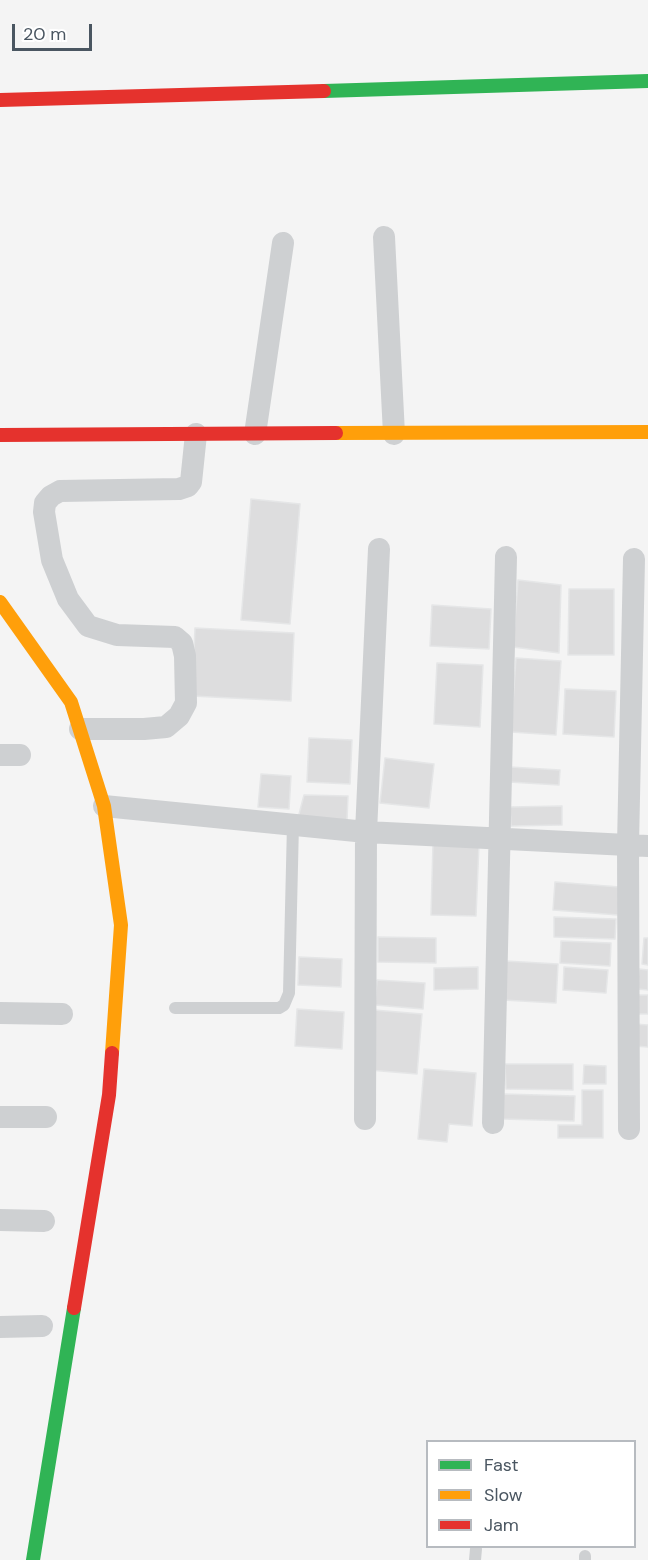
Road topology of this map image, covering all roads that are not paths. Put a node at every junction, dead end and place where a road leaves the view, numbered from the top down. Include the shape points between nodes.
1 (648, 81) edge
2 (0, 100) edge
3 (384, 237) dead end
4 (283, 243) dead end
5 (648, 432) edge
6 (196, 434) junction
7 (255, 434) junction
8 (394, 434) junction
9 (0, 435) edge
10 (379, 549) dead end
11 (506, 557) dead end
12 (634, 560) dead end
13 (0, 602) edge
14 (80, 729) junction
15 (104, 806) junction
16 (293, 824) junction
17 (366, 832) junction
18 (499, 838) junction
19 (638, 845) edge
20 (175, 1008) dead end
21 (0, 1013) edge
22 (62, 1014) dead end
23 (0, 1117) edge
24 (46, 1117) dead end
25 (365, 1119) dead end
26 (493, 1123) dead end
27 (629, 1129) dead end
28 (0, 1220) edge
29 (44, 1221) dead end
30 (42, 1326) dead end
31 (0, 1327) edge
32 (33, 1560) edge

1 - 2 street
3 - 8 street
4 - 7 street
5 - 8 street
6 - 7 street
6 - 9 street
6 - 14 street via 188,486 60,491 45,503 52,560 68,599 88,627 117,635 175,637 185,656 186,703 166,727
7 - 8 street
10 - 17 street
11 - 18 street
12 - 19 street
13 - 14 street via 71,702
14 - 15 street
15 - 16 street
15 - 32 street via 121,925 109,1095
16 - 17 street
16 - 20 lane via 289,993 284,1005
17 - 18 street
17 - 25 street
18 - 19 street
18 - 26 street
19 - 27 street
21 - 22 street
23 - 24 street
28 - 29 street
30 - 31 street

